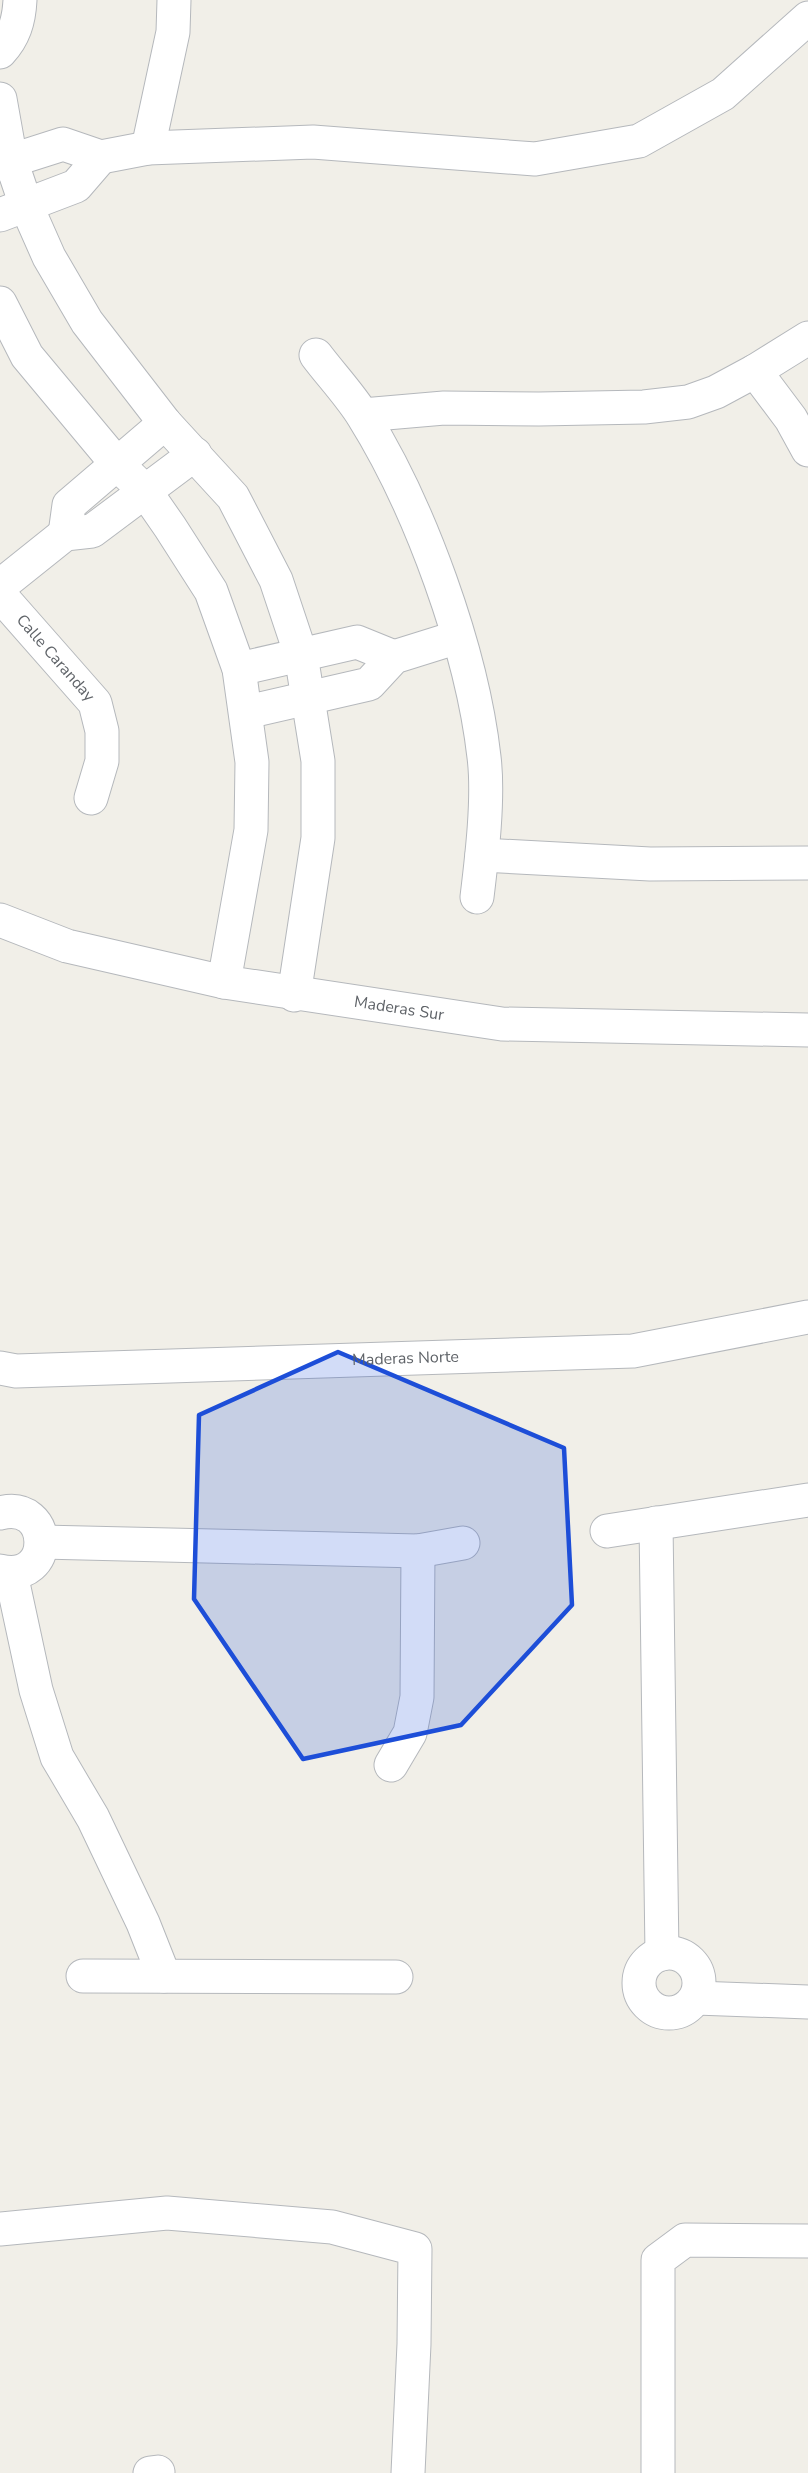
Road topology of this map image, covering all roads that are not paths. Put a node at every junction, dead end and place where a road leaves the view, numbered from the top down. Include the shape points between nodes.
1 (20, 0) edge
2 (174, 0) edge
3 (808, 18) edge
4 (0, 52) edge
5 (0, 99) edge
6 (148, 148) junction
7 (101, 157) junction
8 (6, 163) edge
9 (13, 210) edge
10 (0, 303) edge
11 (808, 338) edge
12 (316, 355) dead end
13 (755, 372) junction
14 (363, 415) junction
15 (165, 423) junction
16 (808, 450) edge
17 (195, 454) junction
18 (117, 464) junction
19 (145, 491) junction
20 (65, 534) junction
21 (0, 586) edge
22 (0, 595) edge
23 (459, 638) junction
24 (301, 655) junction
25 (394, 657) junction
26 (239, 669) junction
27 (309, 698) junction
28 (247, 712) junction
29 (91, 798) dead end
30 (482, 855) junction
31 (808, 863) edge
32 (477, 897) dead end
33 (0, 921) edge
34 (224, 982) junction
35 (294, 995) junction
36 (808, 1030) edge
37 (808, 1317) edge
38 (0, 1368) edge
39 (808, 1500) edge
40 (0, 1513) edge
41 (656, 1522) junction
42 (607, 1531) dead end
43 (42, 1542) junction
44 (463, 1543) dead end
45 (418, 1551) junction
46 (5, 1572) edge
47 (391, 1765) dead end
48 (662, 1954) junction
49 (83, 1976) dead end
50 (164, 1976) junction
51 (396, 1977) dead end
52 (696, 1998) junction
53 (808, 2002) edge
54 (0, 2229) edge
55 (808, 2241) edge
56 (408, 2473) edge
57 (657, 2473) edge

1 - 4 street via 19,19 10,42
2 - 6 street via 173,32
3 - 6 street via 723,94 639,141 535,159 313,142
5 - 8 street
6 - 7 street
7 - 8 street via 63,144
7 - 9 street via 76,186
8 - 9 street
9 - 15 street via 49,257 87,322
10 - 18 street via 27,356
11 - 13 street
12 - 14 street
13 - 14 street via 688,402 538,409 444,408
13 - 16 street via 791,419
14 - 23 street via 401,486
15 - 17 street
15 - 18 street
17 - 19 street
17 - 24 street via 233,497 276,580
18 - 19 street
18 - 20 street via 69,505
19 - 20 street via 92,531
19 - 26 street via 210,591
20 - 21 street
22 - 29 street, Calle Caranday via 95,703 102,731 102,761
23 - 25 street
23 - 30 street via 472,686 484,759
24 - 25 street via 357,642
24 - 26 street
24 - 27 street
25 - 27 street via 369,684
26 - 28 street
27 - 28 street
27 - 35 street via 318,761 318,838
28 - 34 street via 252,762 251,830
30 - 31 street via 650,864
30 - 32 street
33 - 34 street, Maderas Sur via 68,946
34 - 35 street, Maderas Sur
35 - 36 street, Maderas Sur via 502,1024
37 - 38 street, Maderas Norte via 633,1351
39 - 41 street
40 - 43 street via 27,1515 38,1526
41 - 42 street
41 - 48 street
43 - 45 street
43 - 46 street via 39,1558 27,1569
44 - 45 street
45 - 47 street via 417,1697 410,1733
46 - 50 street via 57,1757 93,1818
48 - 52 street via 679,1954 693,1965 700,1981
48 - 52 street via 645,1965 638,1983 645,2002 661,2013 681,2012
49 - 50 street
50 - 51 street
52 - 53 street
54 - 56 street via 167,2213 332,2227 415,2250
55 - 57 street via 685,2240 658,2260

